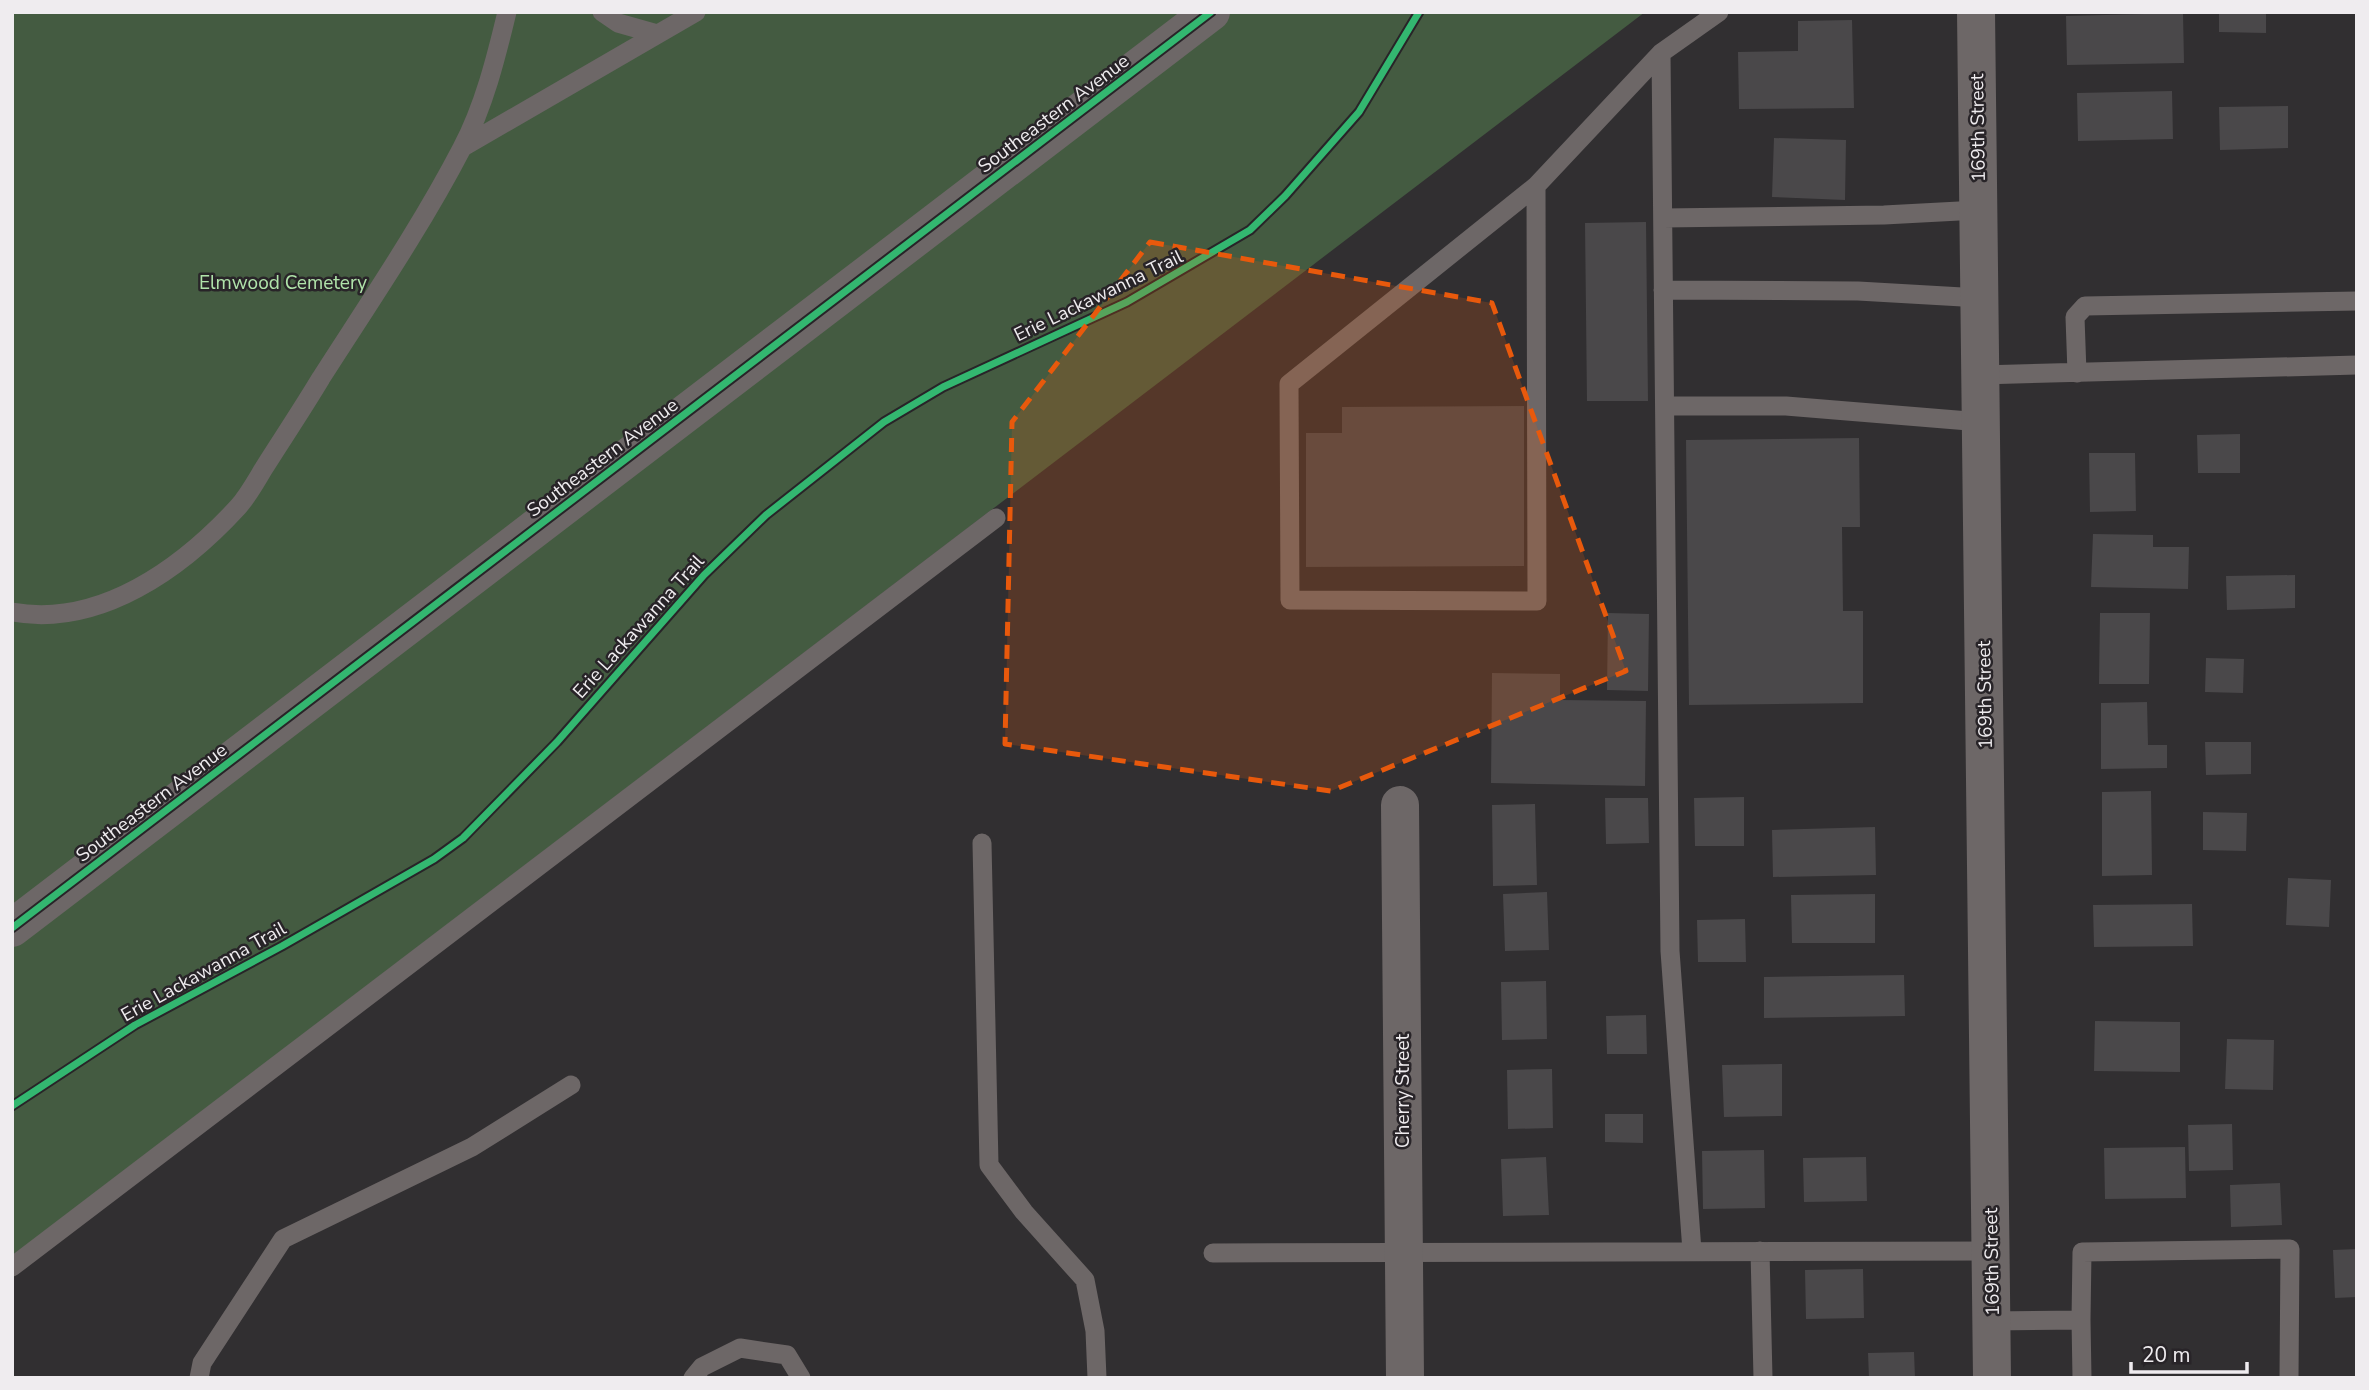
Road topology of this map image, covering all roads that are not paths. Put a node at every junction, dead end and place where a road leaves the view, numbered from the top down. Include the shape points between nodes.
1 (507, 12) edge
2 (602, 12) edge
3 (696, 12) edge
4 (1211, 12) edge
5 (1718, 12) edge
6 (1976, 12) edge
7 (657, 34) junction
8 (1661, 53) junction
9 (463, 147) junction
10 (1536, 186) junction
11 (1978, 210) junction
12 (1662, 218) junction
13 (1663, 290) junction
14 (1980, 298) junction
15 (2357, 302) edge
16 (2357, 365) edge
17 (2077, 373) junction
18 (1980, 375) junction
19 (1664, 406) junction
20 (1981, 422) junction
21 (996, 518) dead end
22 (12, 612) edge
23 (1400, 805) dead end
24 (982, 843) dead end
25 (12, 928) edge
26 (571, 1085) dead end
27 (1404, 1251) junction
28 (1692, 1251) junction
29 (1760, 1251) junction
30 (1991, 1251) junction
31 (1213, 1253) dead end
32 (12, 1267) edge
33 (2081, 1320) junction
34 (1991, 1321) junction
35 (199, 1378) edge
36 (693, 1378) edge
37 (801, 1378) edge
38 (1097, 1378) edge
39 (1405, 1378) edge
40 (1763, 1378) edge
41 (1992, 1378) edge
42 (2082, 1378) edge
43 (2289, 1378) edge

1 - 9 lane via 493,70
2 - 7 lane via 618,23
3 - 7 lane
4 - 25 street, Southeastern Avenue
5 - 8 lane
6 - 11 street, 169th Street
7 - 9 lane
8 - 10 lane
8 - 12 lane
9 - 22 lane via 240,505 159,577 123,595 86,609 48,615
10 - 10 lane via 1289,384 1290,600 1537,601
11 - 12 lane
11 - 14 street, 169th Street
12 - 13 lane
13 - 14 lane via 1858,291
13 - 19 lane
14 - 18 street, 169th Street
15 - 17 lane via 2085,306 2075,317
16 - 17 lane
17 - 18 lane
18 - 20 street, 169th Street
19 - 20 lane via 1786,406
19 - 28 lane via 1670,951
20 - 30 street, 169th Street
21 - 32 lane
23 - 27 street, Cherry Street
24 - 38 lane via 989,1165 1085,1280 1095,1331
26 - 35 lane via 472,1147 283,1239 202,1363
27 - 28 lane
27 - 31 lane
27 - 39 street, Cherry Street
28 - 29 lane
29 - 30 lane
29 - 40 lane
30 - 34 street, 169th Street
33 - 34 lane
33 - 42 lane
33 - 43 lane via 2082,1252 2290,1249
34 - 41 street, 169th Street
36 - 37 lane via 702,1367 740,1348 787,1355

